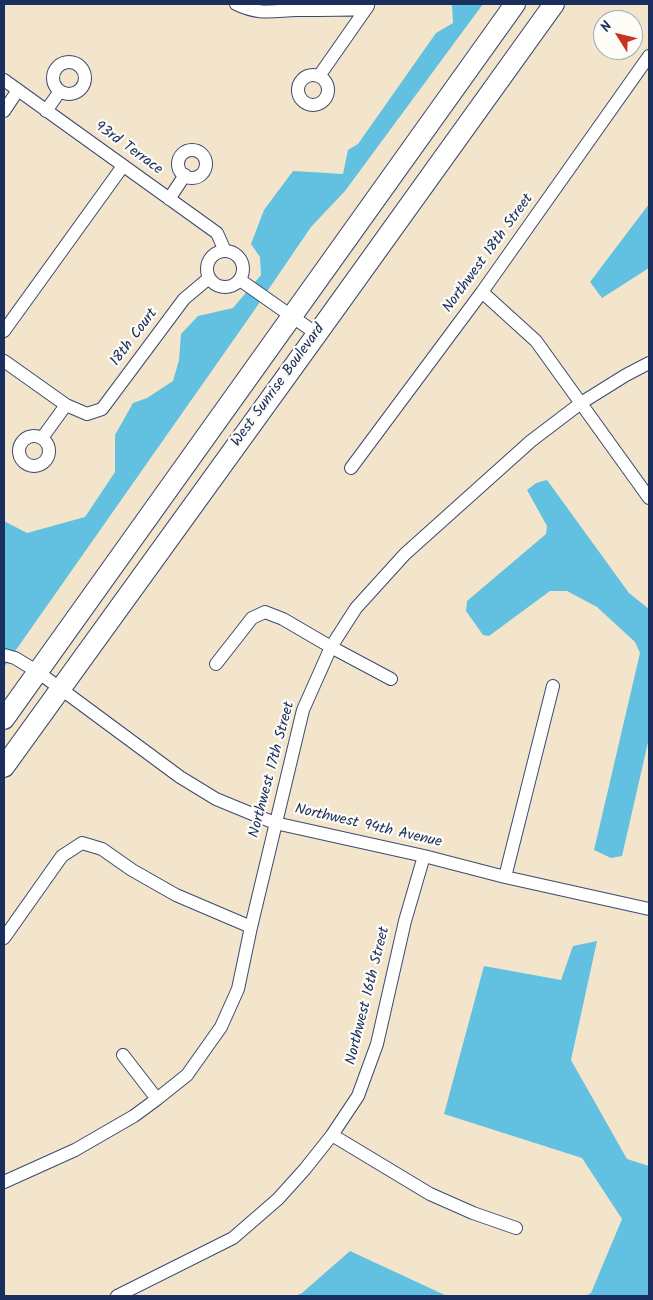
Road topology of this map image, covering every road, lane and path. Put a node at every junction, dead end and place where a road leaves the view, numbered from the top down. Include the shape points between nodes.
1 (236, 4) edge
2 (515, 4) edge
3 (554, 4) edge
4 (368, 7) edge
5 (649, 56) edge
6 (319, 76) dead end
7 (4, 80) edge
8 (18, 90) junction
9 (60, 91) dead end
10 (4, 111) edge
11 (46, 111) junction
12 (123, 166) junction
13 (185, 176) dead end
14 (169, 199) junction
15 (225, 251) junction
16 (209, 278) junction
17 (244, 283) junction
18 (482, 292) junction
19 (292, 316) junction
20 (4, 331) edge
21 (317, 334) junction
22 (4, 361) edge
23 (649, 363) edge
24 (582, 403) junction
25 (66, 405) junction
26 (42, 438) dead end
27 (351, 468) dead end
28 (649, 498) edge
29 (331, 647) junction
30 (9, 656) edge
31 (216, 664) dead end
32 (38, 672) junction
33 (391, 679) dead end
34 (553, 686) dead end
35 (61, 689) junction
36 (4, 719) edge
37 (4, 767) edge
38 (275, 822) junction
39 (424, 856) junction
40 (505, 876) junction
41 (649, 909) edge
42 (251, 926) junction
43 (4, 938) edge
44 (122, 1055) dead end
45 (157, 1100) junction
46 (332, 1135) junction
47 (4, 1182) edge
48 (516, 1228) dead end
49 (143, 1284) junction
50 (117, 1296) edge
51 (149, 1296) edge

1 - 4 street via 262,12
2 - 19 highway, West Sunrise Boulevard
3 - 21 highway, West Sunrise Boulevard
4 - 6 street
5 - 18 street, Northwest 18th Street
7 - 8 street, 93rd Terrace
8 - 10 street
8 - 11 street, 93rd Terrace
9 - 11 street
11 - 12 street, 93rd Terrace
12 - 14 street, 93rd Terrace
12 - 20 street
13 - 14 street
14 - 15 street, 93rd Terrace via 217,232
15 - 16 street via 210,260
15 - 17 street via 240,259
16 - 17 street via 224,287
16 - 25 street, 18th Court via 184,299 102,409 87,414
17 - 19 street
18 - 24 street via 536,342
18 - 27 street, Northwest 18th Street
19 - 21 street
19 - 32 highway, West Sunrise Boulevard
21 - 35 highway, West Sunrise Boulevard
22 - 25 street
23 - 24 street, Northwest 17th Street
24 - 28 street
24 - 29 street, Northwest 17th Street via 531,440 404,554 356,608
25 - 26 street
29 - 31 street via 265,612 252,618
29 - 33 street
29 - 38 street, Northwest 17th Street via 303,710
30 - 32 street, Northwest 94th Avenue
32 - 35 street, Northwest 94th Avenue
32 - 36 highway, West Sunrise Boulevard
34 - 40 street
35 - 37 highway, West Sunrise Boulevard
35 - 38 street, Northwest 94th Avenue via 180,777 216,799
38 - 39 street, Northwest 94th Avenue
38 - 42 street, Northwest 17th Street
39 - 40 street, Northwest 94th Avenue
39 - 46 street, Northwest 16th Street via 405,921 377,1044 358,1096
40 - 41 street, Northwest 94th Avenue
42 - 43 street via 176,895 102,849 82,843 62,856
42 - 45 street, Northwest 17th Street via 238,989 221,1027 186,1075
44 - 45 street
45 - 47 street, Northwest 17th Street via 74,1150
46 - 48 street via 430,1194
46 - 49 street, Northwest 16th Street via 278,1199 233,1238
49 - 50 street, Northwest 16th Street
49 - 51 street

